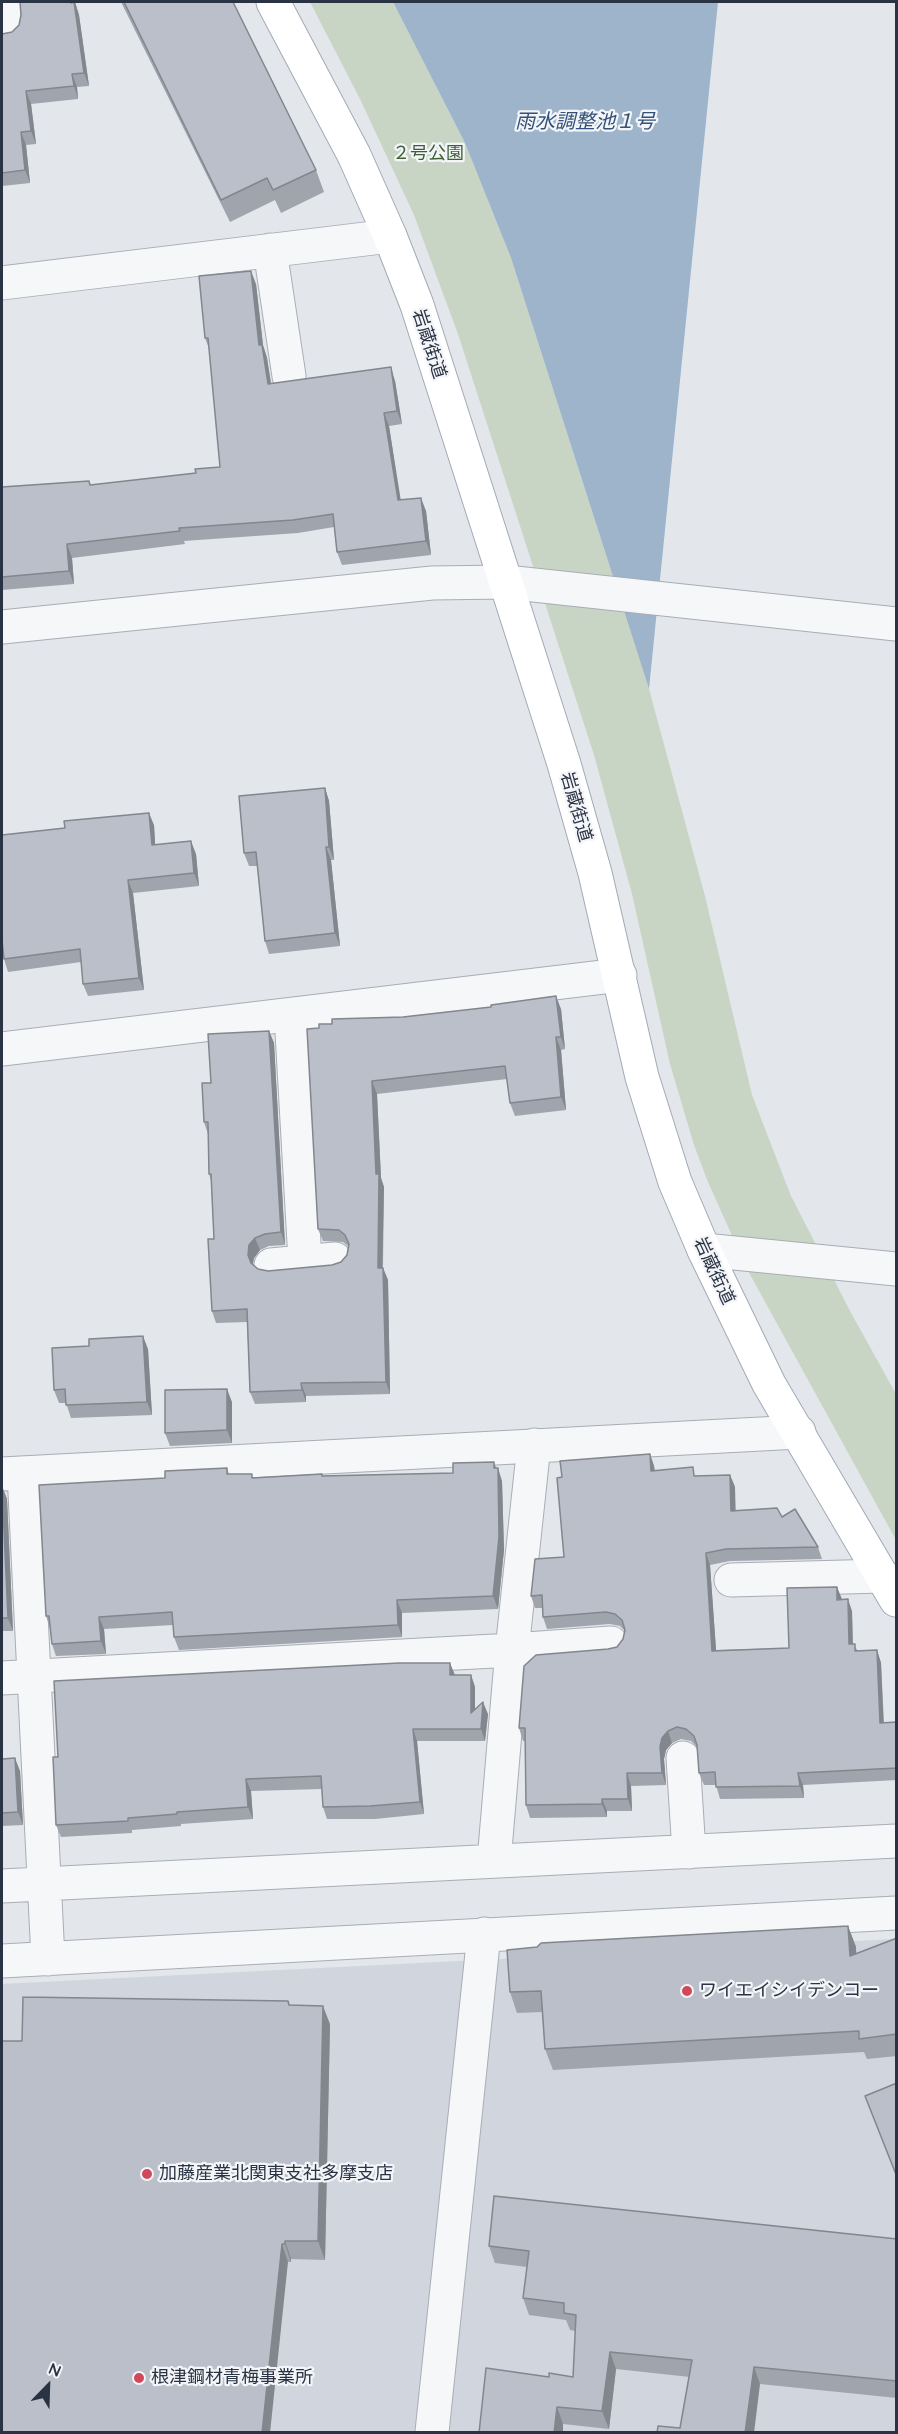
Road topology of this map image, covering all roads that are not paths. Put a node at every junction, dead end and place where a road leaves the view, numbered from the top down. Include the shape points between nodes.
1 (273, 2) edge
2 (390, 236) junction
3 (270, 250) junction
4 (2, 283) edge
5 (289, 376) dead end
6 (506, 582) junction
7 (897, 624) edge
8 (2, 627) edge
9 (620, 975) junction
10 (291, 1015) junction
11 (2, 1049) edge
12 (704, 1250) junction
13 (271, 1265) dead end
14 (897, 1269) edge
15 (799, 1432) junction
16 (534, 1445) junction
17 (13, 1474) edge
18 (731, 1580) dead end
19 (890, 1588) edge
20 (611, 1643) dead end
21 (512, 1650) junction
22 (35, 1677) junction
23 (2, 1678) edge
24 (683, 1758) dead end
25 (897, 1841) edge
26 (689, 1852) junction
27 (494, 1861) junction
28 (45, 1884) junction
29 (2, 1886) edge
30 (897, 1913) edge
31 (484, 1934) junction
32 (48, 1959) junction
33 (2, 1961) edge
34 (432, 2433) edge

1 - 2 main road, 岩蔵街道 via 354,154
2 - 3 street
2 - 6 main road, 岩蔵街道 via 417,305
3 - 4 street
3 - 5 street
6 - 7 street
6 - 8 street via 432,584
6 - 9 main road, 岩蔵街道 via 564,764
9 - 10 street
9 - 12 main road, 岩蔵街道 via 657,1129
10 - 11 street
10 - 13 street via 320,1260
12 - 14 street
12 - 15 main road, 岩蔵街道 via 769,1384
15 - 16 street
15 - 19 main road, 岩蔵街道
16 - 17 street
16 - 21 street
17 - 22 street
18 - 19 street
20 - 21 street
21 - 22 street
21 - 27 street
22 - 23 street
22 - 28 street
24 - 26 street
25 - 26 street
26 - 27 street
27 - 28 street
28 - 29 street
28 - 32 street
30 - 31 street
31 - 32 street
31 - 34 street
32 - 33 street

